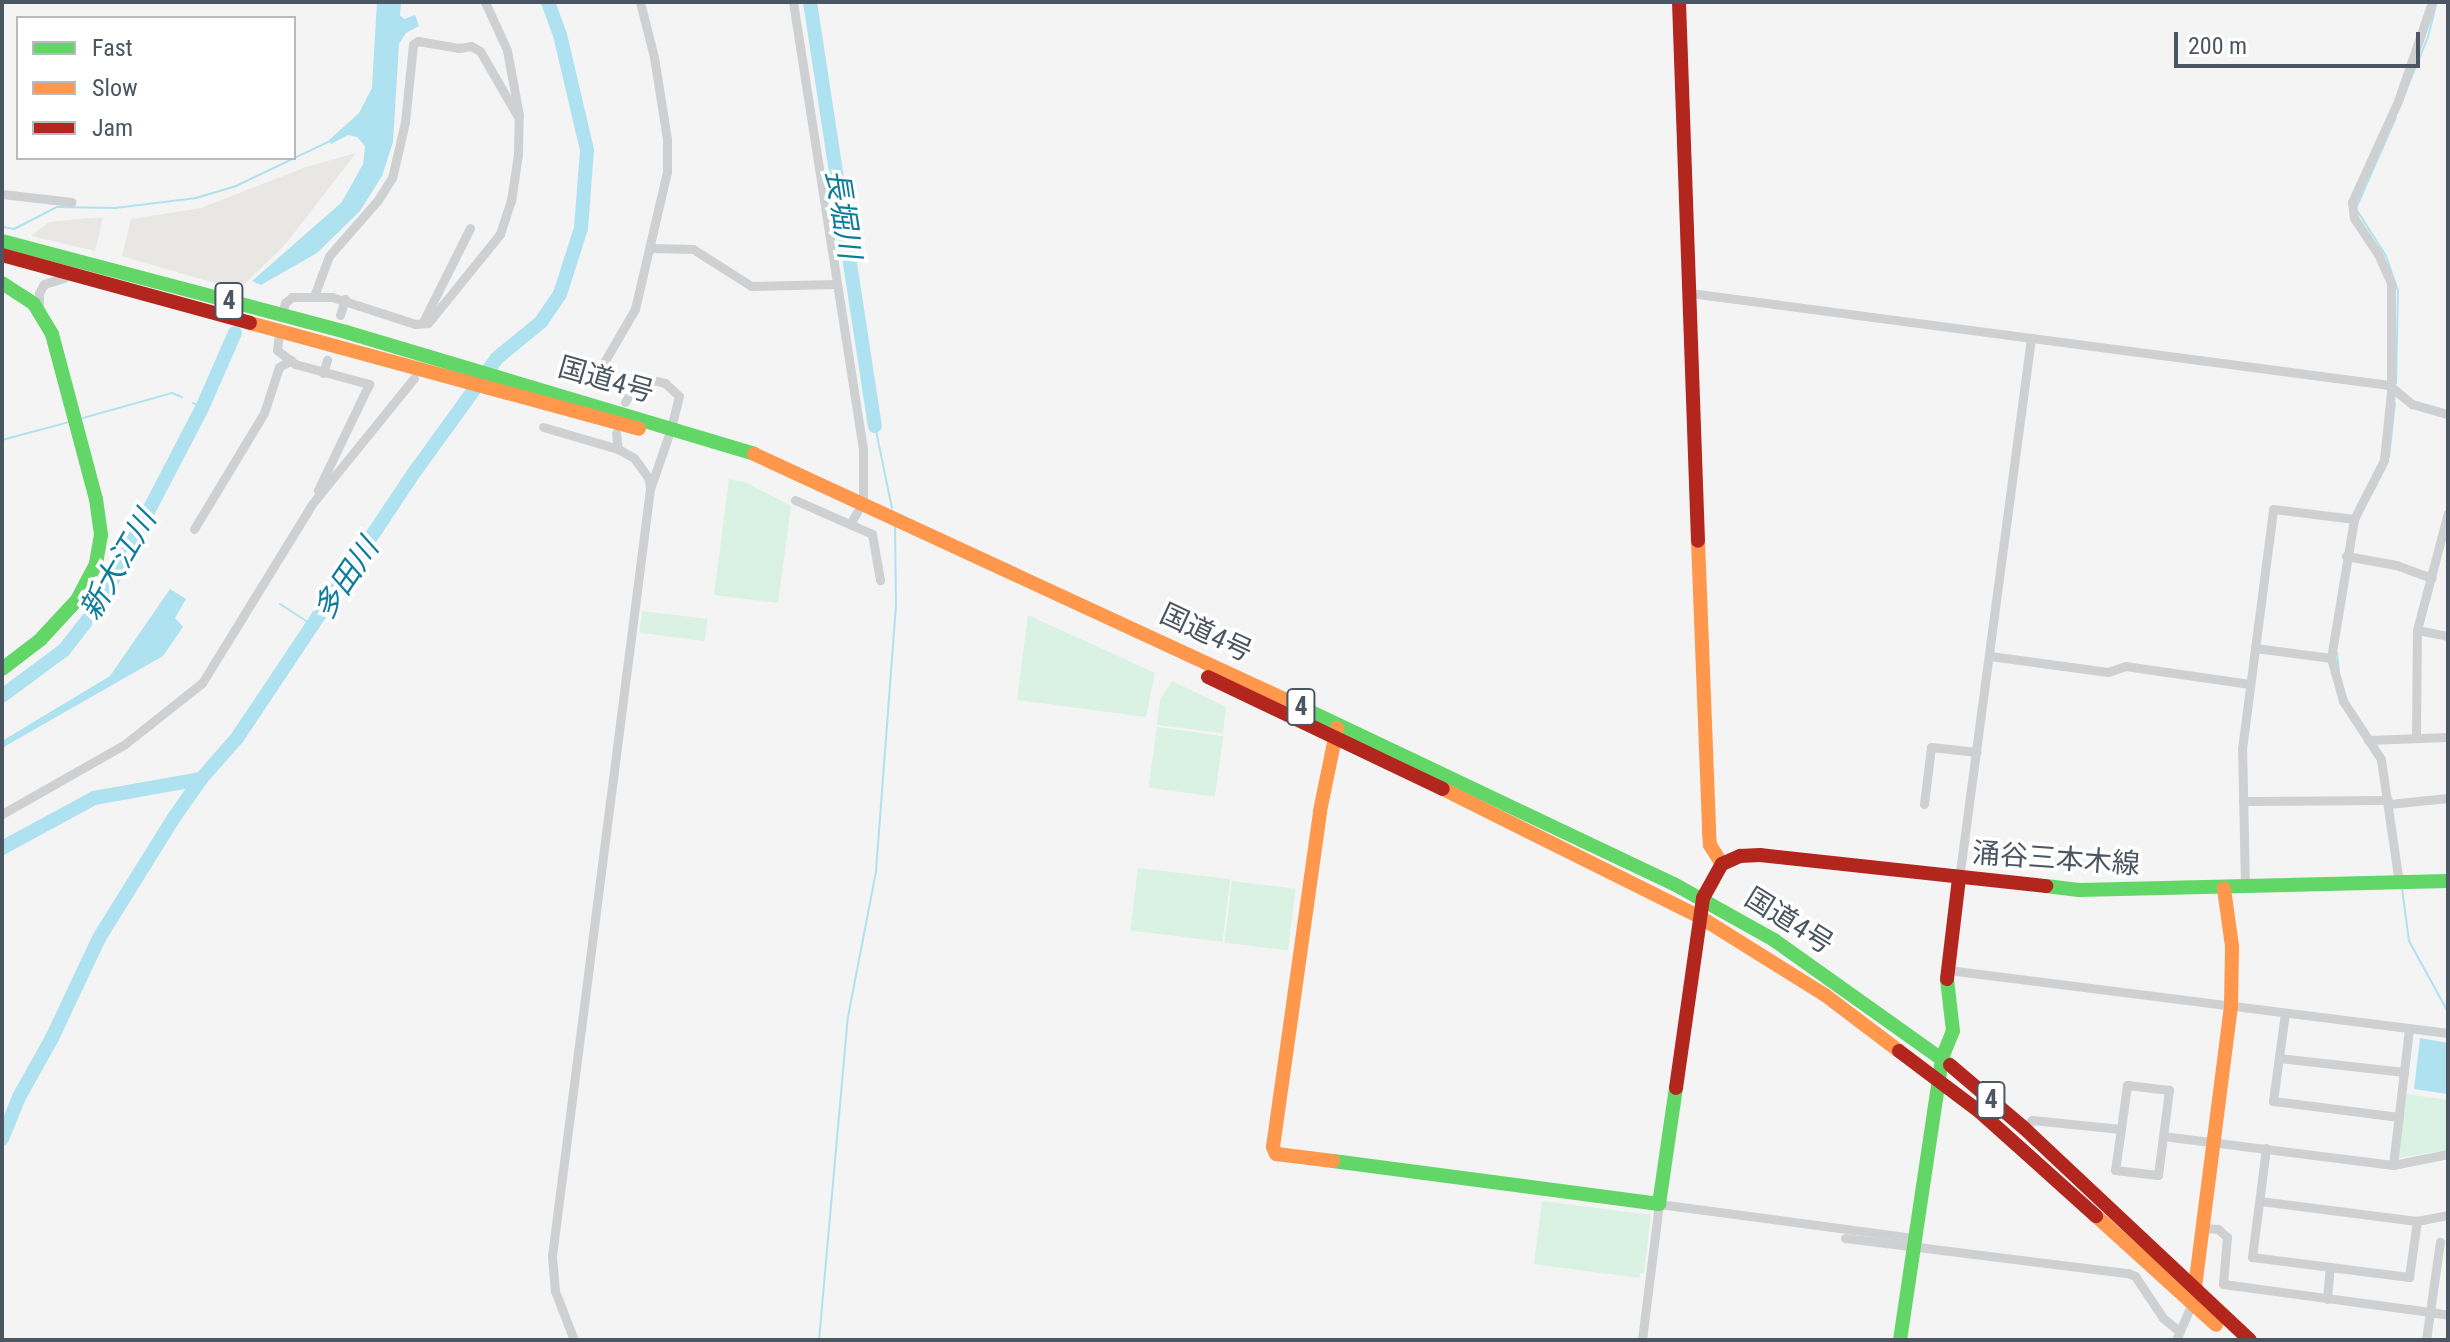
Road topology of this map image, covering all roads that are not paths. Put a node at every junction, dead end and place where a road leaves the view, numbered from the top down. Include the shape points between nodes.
1 (485, 2) edge
2 (640, 2) edge
3 (793, 2) edge
4 (1679, 2) edge
5 (2432, 2) edge
6 (519, 115) junction
7 (2, 194) edge
8 (72, 202) dead end
9 (470, 228) dead end
10 (2, 241) edge
11 (651, 248) junction
12 (2, 255) edge
13 (2, 283) edge
14 (115, 284) junction
15 (836, 284) junction
16 (1690, 293) junction
17 (314, 296) junction
18 (345, 299) junction
19 (39, 310) junction
20 (340, 315) dead end
21 (281, 316) junction
22 (422, 325) junction
23 (279, 332) junction
24 (2031, 338) junction
25 (291, 360) junction
26 (327, 360) dead end
27 (452, 372) junction
28 (323, 373) junction
29 (414, 378) dead end
30 (2389, 385) junction
31 (631, 390) junction
32 (625, 402) dead end
33 (2448, 414) edge
34 (543, 427) dead end
35 (670, 431) junction
36 (616, 433) dead end
37 (618, 449) junction
38 (650, 489) junction
39 (795, 500) dead end
40 (312, 504) junction
41 (863, 512) junction
42 (2448, 513) edge
43 (2354, 519) junction
44 (194, 529) dead end
45 (2349, 556) junction
46 (2432, 578) junction
47 (880, 580) dead end
48 (2417, 630) junction
49 (2448, 636) edge
50 (2255, 648) junction
51 (1990, 656) junction
52 (2331, 658) junction
53 (2, 669) edge
54 (2250, 684) junction
55 (1336, 731) junction
56 (2448, 737) edge
57 (2416, 738) junction
58 (2368, 740) junction
59 (1977, 752) junction
60 (2448, 798) edge
61 (2243, 801) junction
62 (2388, 802) junction
63 (1924, 804) dead end
64 (2, 814) edge
65 (1722, 864) junction
66 (1959, 879) junction
67 (2448, 881) edge
68 (2399, 883) junction
69 (2245, 888) junction
70 (2224, 889) junction
71 (1703, 898) junction
72 (1700, 917) junction
73 (1948, 970) junction
74 (2231, 1006) junction
75 (2285, 1013) junction
76 (2409, 1028) junction
77 (2448, 1033) edge
78 (1942, 1058) junction
79 (2279, 1058) junction
80 (2404, 1072) junction
81 (1940, 1079) junction
82 (2399, 1117) junction
83 (2024, 1128) junction
84 (2121, 1129) junction
85 (2163, 1136) junction
86 (2215, 1142) junction
87 (2266, 1148) junction
88 (2448, 1154) edge
89 (2393, 1165) junction
90 (2260, 1201) junction
91 (1659, 1204) junction
92 (2448, 1215) edge
93 (2417, 1221) junction
94 (2204, 1228) junction
95 (1845, 1238) dead end
96 (1914, 1242) junction
97 (2440, 1242) dead end
98 (2330, 1267) junction
99 (2195, 1288) junction
100 (2327, 1299) junction
101 (2192, 1303) junction
102 (2430, 1312) junction
103 (2448, 1315) edge
104 (2178, 1335) edge
105 (574, 1340) edge
106 (1642, 1340) edge
107 (1900, 1340) edge
108 (2232, 1340) edge
109 (2250, 1340) edge
110 (2426, 1340) edge

1 - 6 street via 507,50
2 - 11 street via 667,139 667,172
3 - 15 street
4 - 16 main road
5 - 30 street via 2398,101 2352,202 2354,218 2378,254 2393,292
6 - 17 street via 480,51 471,46 413,44 405,122 392,178 329,256
6 - 22 street via 506,222
7 - 8 street
9 - 22 street
10 - 21 main road, 国道4号 / 4
11 - 15 street via 693,249 751,286
11 - 31 street via 635,309 599,371 604,379
12 - 14 main road, 国道4号 / 4
13 - 19 main road
14 - 19 street via 54,278 40,289
14 - 23 main road, 国道4号 / 4
15 - 41 street via 863,450
16 - 24 street
16 - 65 main road via 1709,832
17 - 18 street
17 - 21 street via 288,299
18 - 20 street
18 - 22 street
19 - 53 main road via 52,334 96,499 100,549 85,589 67,613
21 - 27 main road, 国道4号 / 4
23 - 25 street via 277,350
23 - 27 main road, 国道4号 / 4
24 - 30 street
24 - 51 street
25 - 28 street
25 - 44 street via 279,367 264,413
26 - 28 street
27 - 35 main road, 国道4号 / 4
28 - 40 street via 369,384
29 - 40 street
30 - 33 street via 2412,404
30 - 43 street via 2384,460
31 - 32 street
31 - 35 street via 653,380 673,388 679,396
34 - 37 street
35 - 38 street
35 - 41 main road, 国道4号 / 4 via 741,448
36 - 37 street
37 - 38 street via 641,466
38 - 105 street via 552,1256 555,1291
39 - 41 street
40 - 64 street via 196,688 125,744
41 - 47 street via 875,539
41 - 55 main road, 国道4号 / 4
42 - 46 street
43 - 45 street
43 - 50 street via 2273,509
45 - 46 street
45 - 52 street
46 - 48 street
48 - 49 street
48 - 57 street
50 - 52 street
50 - 54 street
51 - 54 street via 2108,672 2125,666
51 - 59 street
52 - 58 street via 2343,701
54 - 61 street via 2242,749
55 - 71 main road, 国道4号 / 4
55 - 72 main road, 国道4号 / 4
55 - 91 main road via 1273,1151
56 - 57 street
57 - 58 street
58 - 62 street via 2381,759
59 - 63 street via 1931,747
59 - 66 street
60 - 62 street
61 - 62 street
61 - 69 street
62 - 68 street
65 - 66 main road, 涌谷三本木線 via 1760,855
65 - 71 main road
66 - 70 main road, 涌谷三本木線 via 2079,890
66 - 73 main road
67 - 68 main road, 涌谷三本木線
68 - 69 main road, 涌谷三本木線
69 - 70 main road, 涌谷三本木線
70 - 74 main road via 2232,946
71 - 72 main road
71 - 78 main road, 国道4号 / 4 via 1819,969
72 - 81 main road, 国道4号 / 4 via 1825,995
72 - 91 main road
73 - 74 street
73 - 78 main road via 1953,1031
74 - 75 street
74 - 86 main road
75 - 76 street
75 - 79 street
76 - 77 street
76 - 80 street
78 - 81 main road
78 - 83 main road, 国道4号 / 4
79 - 80 street
79 - 82 street via 2273,1101
80 - 82 street
81 - 96 main road
81 - 101 main road, 国道4号 / 4
82 - 89 street
83 - 84 street via 2032,1120
83 - 99 main road, 国道4号 / 4
84 - 85 street via 2115,1170 2158,1175
84 - 85 street via 2127,1085 2169,1090
85 - 86 street
86 - 87 street
86 - 94 main road
87 - 89 street
87 - 90 street
88 - 89 street
90 - 93 street
90 - 98 street via 2252,1257
91 - 96 street
91 - 106 street
92 - 93 street
93 - 98 street via 2409,1277
94 - 99 main road
94 - 100 street via 2218,1229 2227,1237 2223,1284
95 - 96 street
96 - 104 street via 2128,1273
96 - 107 main road
97 - 102 street
98 - 100 street
99 - 101 main road
99 - 109 main road, 国道4号 / 4
100 - 102 street
101 - 104 street
101 - 108 main road, 国道4号 / 4
102 - 103 street
102 - 110 street

